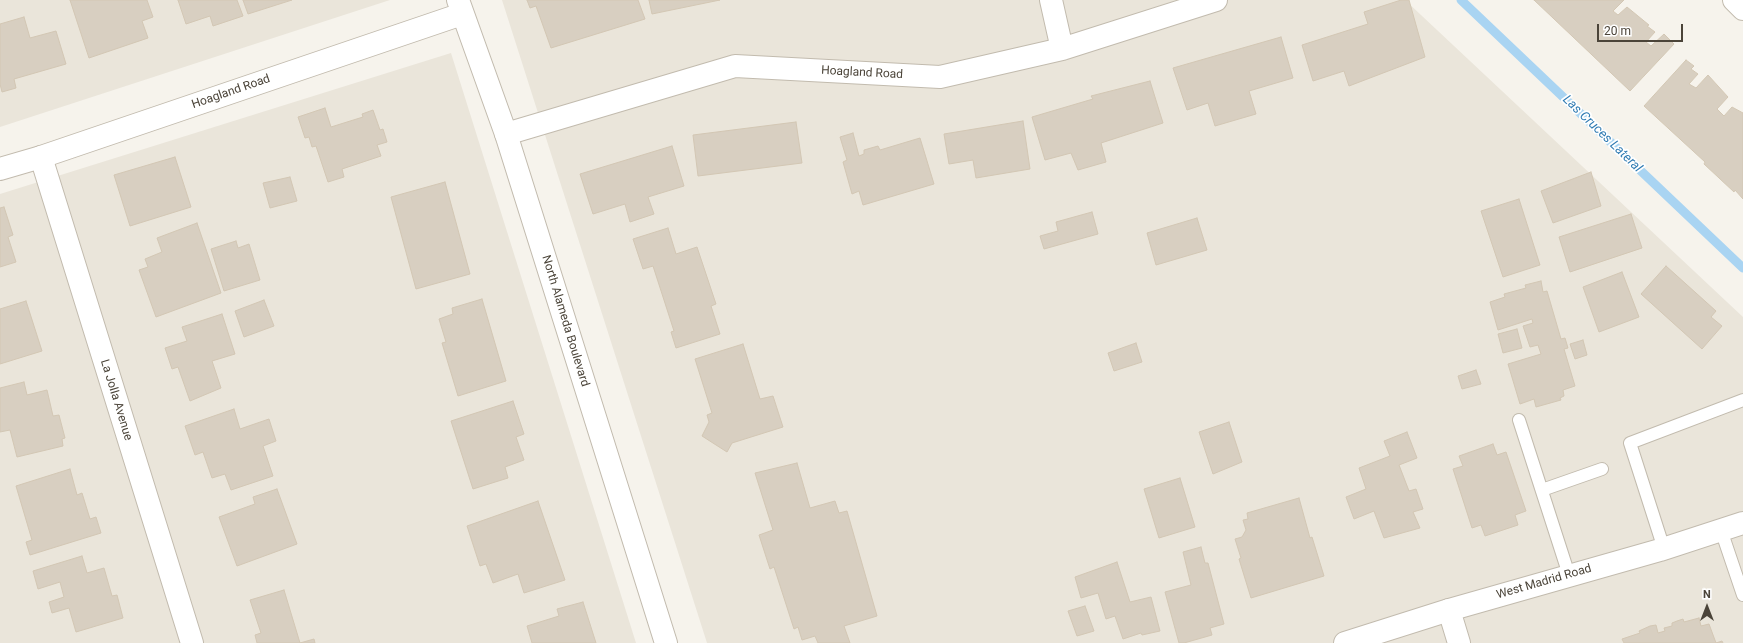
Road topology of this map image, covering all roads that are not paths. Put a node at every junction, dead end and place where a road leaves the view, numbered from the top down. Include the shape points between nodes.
1 (1051, 0) edge
2 (1216, 0) edge
3 (1734, 0) edge
4 (460, 7) edge
5 (1743, 9) edge
6 (1062, 49) junction
7 (506, 134) junction
8 (41, 157) junction
9 (0, 169) edge
10 (1743, 400) edge
11 (1519, 420) dead end
12 (1602, 469) dead end
13 (1542, 490) junction
14 (1743, 523) edge
15 (1721, 530) junction
16 (1664, 549) junction
17 (1739, 569) edge
18 (1569, 575) junction
19 (1743, 595) edge
20 (1449, 610) junction
21 (192, 643) edge
22 (666, 643) edge
23 (1345, 643) edge
24 (1459, 643) edge

1 - 6 street
2 - 6 street, Hoagland Road
3 - 5 street
4 - 7 street, North Alameda Boulevard
4 - 8 street, Hoagland Road
6 - 7 street, Hoagland Road via 940,77 735,66
7 - 22 street, North Alameda Boulevard
8 - 9 street, Hoagland Road
8 - 21 street, La Jolla Avenue
10 - 16 lane via 1630,443
11 - 13 lane
12 - 13 lane
13 - 18 lane
14 - 15 street, West Madrid Road
15 - 16 street, West Madrid Road
15 - 17 lane
16 - 18 street, West Madrid Road
17 - 19 lane
18 - 20 street, West Madrid Road
20 - 23 street, West Madrid Road
20 - 24 street

